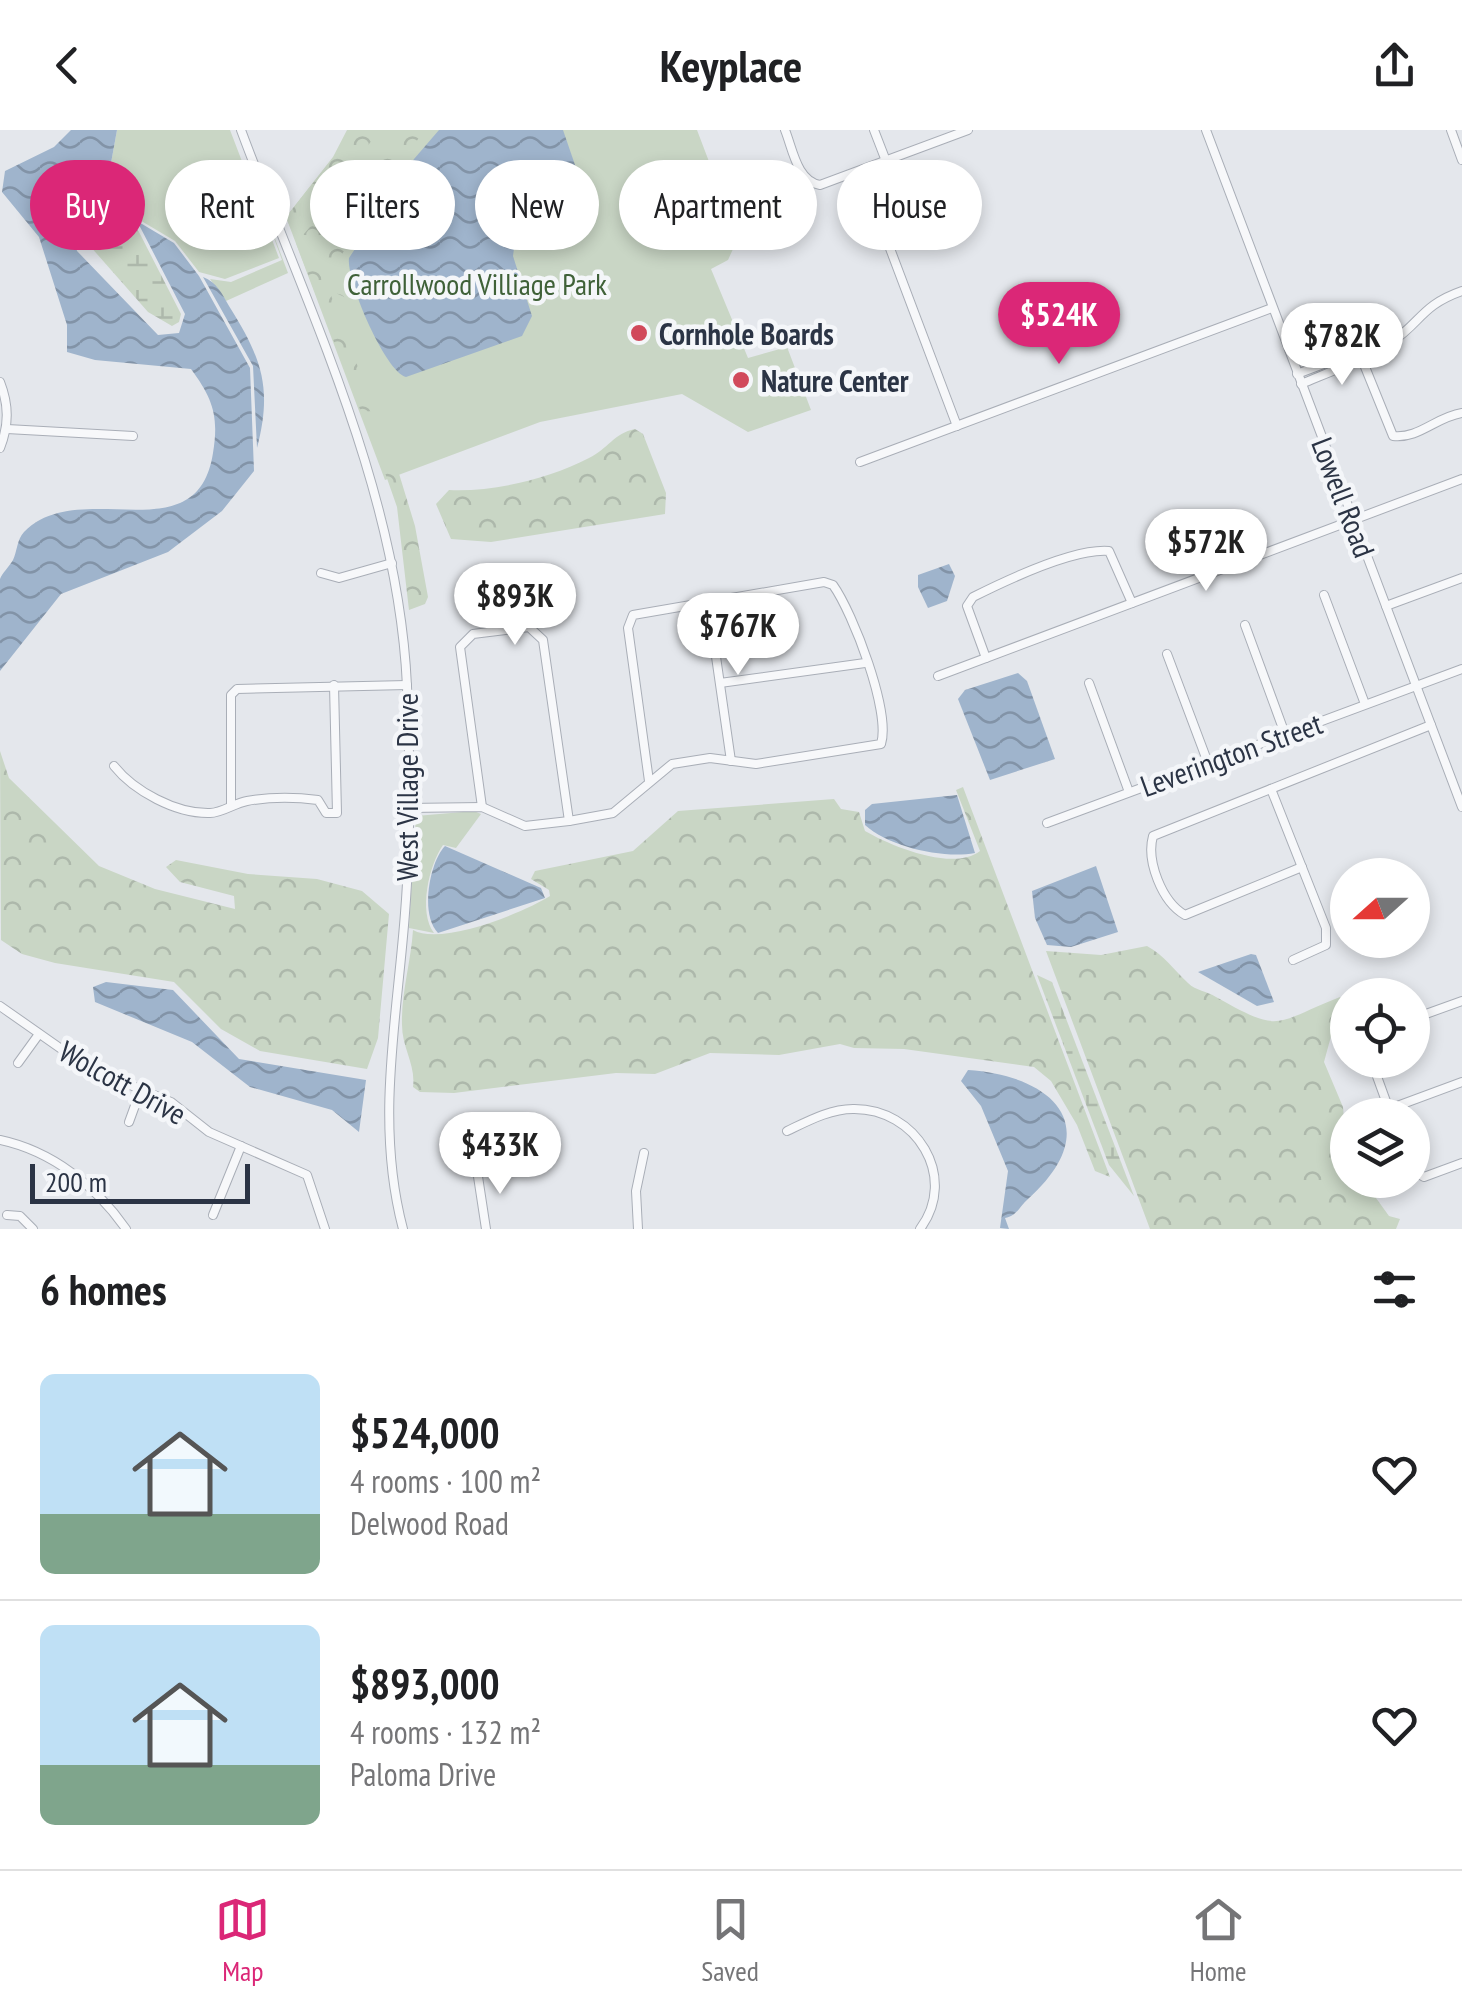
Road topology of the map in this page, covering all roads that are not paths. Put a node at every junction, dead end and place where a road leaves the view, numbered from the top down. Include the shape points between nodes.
1 (241, 130) edge
2 (785, 130) edge
3 (874, 130) edge
4 (1206, 130) edge
5 (1450, 130) edge
6 (965, 131) edge
7 (886, 160) edge
8 (889, 160) edge
9 (1462, 160) edge
10 (837, 179) edge
11 (890, 250) edge
12 (1462, 292) edge
13 (1272, 308) junction
14 (1358, 328) dead end
15 (1361, 356) junction
16 (1299, 379) junction
17 (0, 382) edge
18 (1462, 413) edge
19 (956, 426) junction
20 (7, 430) junction
21 (133, 436) dead end
22 (0, 448) edge
23 (860, 462) dead end
24 (1462, 479) edge
25 (1352, 519) junction
26 (392, 563) junction
27 (321, 573) dead end
28 (1462, 578) edge
29 (1324, 594) dead end
30 (708, 601) junction
31 (1132, 602) junction
32 (1386, 606) junction
33 (1245, 625) dead end
34 (1168, 654) dead end
35 (986, 658) junction
36 (865, 663) junction
37 (1462, 670) edge
38 (938, 676) dead end
39 (720, 683) junction
40 (1089, 684) dead end
41 (334, 685) junction
42 (407, 685) junction
43 (1416, 687) junction
44 (1365, 704) junction
45 (1431, 725) junction
46 (1286, 734) junction
47 (731, 761) junction
48 (1208, 763) junction
49 (114, 766) dead end
50 (1462, 766) edge
51 (1448, 771) junction
52 (649, 780) junction
53 (1271, 789) junction
54 (1130, 792) junction
55 (231, 805) junction
56 (482, 807) junction
57 (408, 808) junction
58 (1462, 808) edge
59 (569, 821) junction
60 (1047, 823) dead end
61 (1302, 866) junction
62 (1293, 960) dead end
63 (1462, 1000) edge
64 (0, 1006) edge
65 (1430, 1012) edge
66 (39, 1034) junction
67 (18, 1063) dead end
68 (1462, 1082) edge
69 (141, 1090) junction
70 (1424, 1098) edge
71 (128, 1122) dead end
72 (787, 1131) dead end
73 (0, 1140) edge
74 (241, 1146) junction
75 (644, 1153) dead end
76 (1462, 1163) edge
77 (477, 1170) dead end
78 (1430, 1174) edge
79 (7, 1215) dead end
80 (213, 1215) dead end
81 (33, 1229) edge
82 (126, 1229) edge
83 (325, 1229) edge
84 (402, 1229) edge
85 (486, 1229) edge
86 (638, 1229) edge
87 (920, 1229) edge

1 - 26 street, West Village Drive via 363,453
2 - 10 street via 809,183
3 - 7 street
4 - 13 street, Lowell Road
5 - 9 street
6 - 8 street
11 - 19 street
12 - 15 street via 1419,313 1396,339
13 - 16 street, Lowell Road
13 - 19 street
14 - 15 street
15 - 16 street
15 - 18 street via 1393,436 1406,437
16 - 25 street, Lowell Road
17 - 20 street
19 - 23 street
20 - 21 street
20 - 22 street
24 - 25 street
25 - 31 street
25 - 32 street, Lowell Road
26 - 27 street via 338,578
26 - 42 street, West Village Drive
28 - 32 street
29 - 44 street
30 - 36 street via 824,582 839,595
30 - 39 street
30 - 52 street via 640,611 628,628
31 - 35 street
31 - 35 street via 1109,552 1074,556 972,597 966,606
32 - 43 street, Lowell Road
33 - 46 street
34 - 48 street
35 - 38 street
36 - 39 street
36 - 47 street via 882,701 881,744 756,764
37 - 43 street, Leverington Street
39 - 47 street
40 - 54 street
41 - 42 street
41 - 55 street via 237,688
41 - 55 street via 337,813 307,799
42 - 57 street, West Village Drive
43 - 44 street, Leverington Street
43 - 45 street, Lowell Road
44 - 46 street, Leverington Street
45 - 51 street, Lowell Road
45 - 53 street
46 - 48 street, Leverington Street
47 - 52 street via 672,764
48 - 54 street, Leverington Street
49 - 55 street via 128,784 176,806 209,813
50 - 51 street
51 - 58 street, Lowell Road
52 - 59 street via 613,813
53 - 61 street
53 - 61 street via 1153,836 1149,852 1171,907 1185,914
54 - 60 street, Leverington Street
56 - 57 street
56 - 59 street via 525,826
56 - 59 street via 460,647 473,634 530,627 543,640
57 - 84 street, West Village Drive via 387,1093
61 - 62 street via 1326,945
63 - 65 street
64 - 66 street, Wolcott Drive
66 - 67 street
66 - 69 street, Wolcott Drive via 87,1067
68 - 70 street
69 - 71 street
69 - 74 street, Wolcott Drive
72 - 87 street via 852,1108 878,1111 915,1132 935,1170 930,1216
73 - 82 street via 54,1160 87,1184
74 - 80 street
74 - 83 street, Wolcott Drive via 307,1174
75 - 86 street
76 - 78 street
77 - 85 street
79 - 81 street via 20,1216

